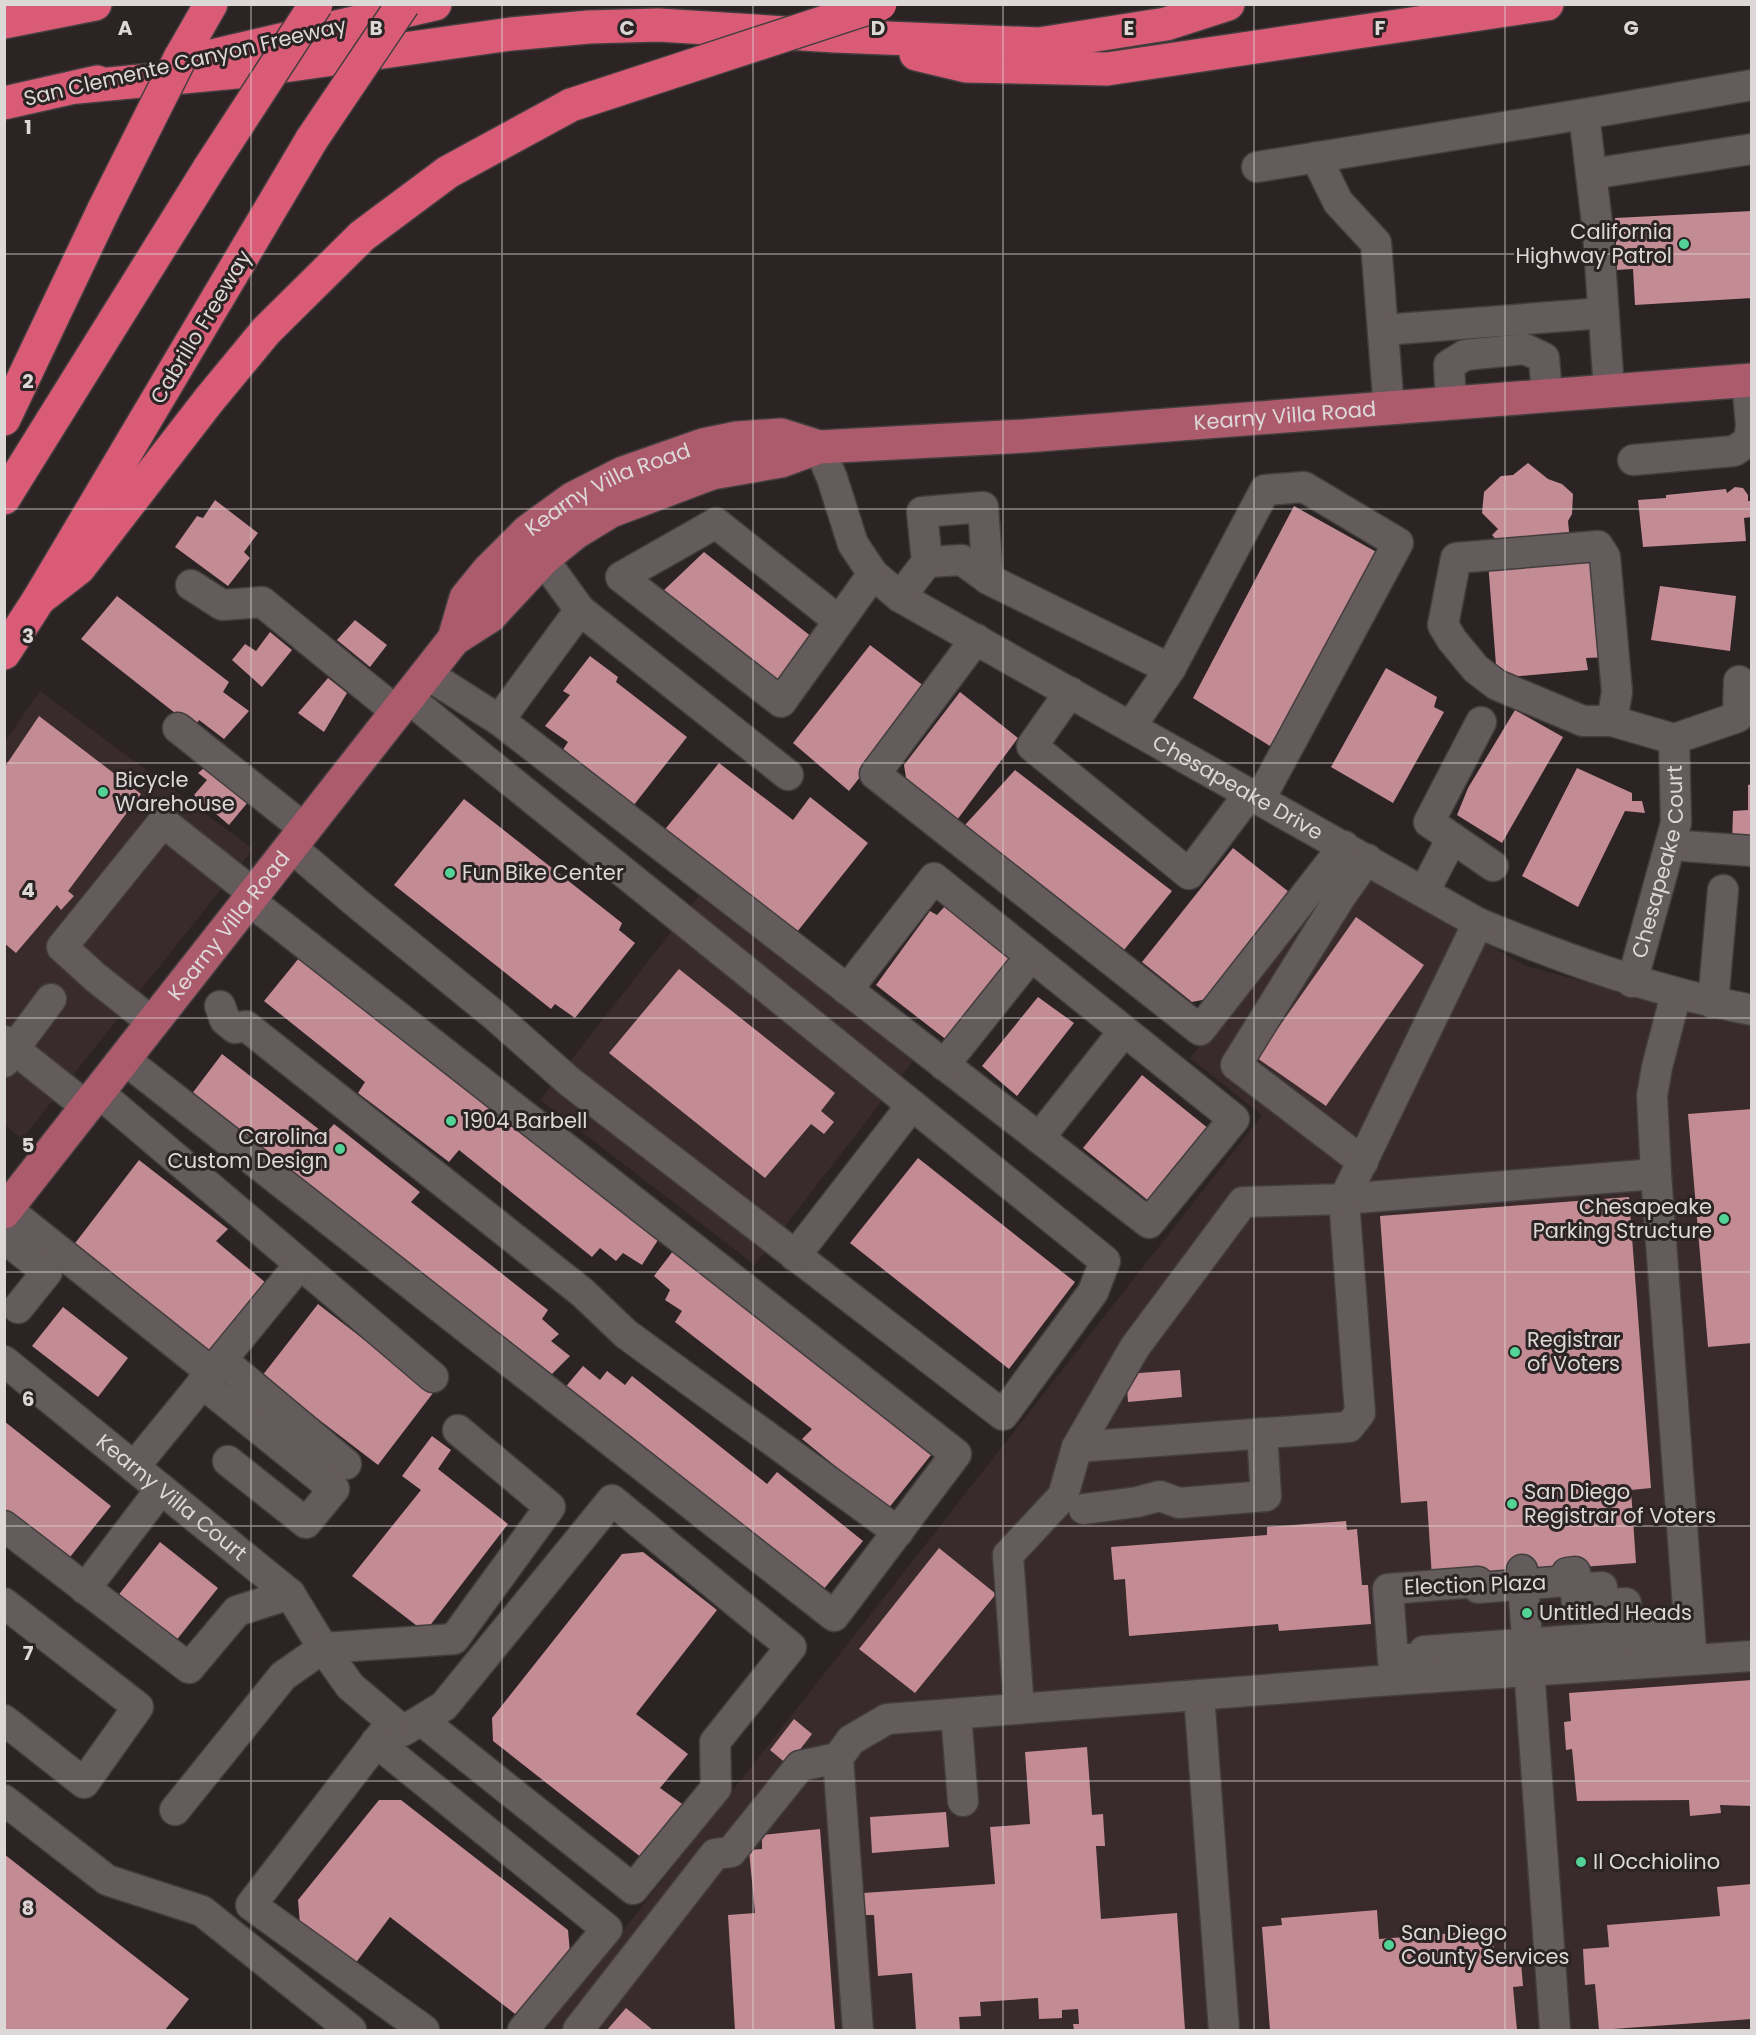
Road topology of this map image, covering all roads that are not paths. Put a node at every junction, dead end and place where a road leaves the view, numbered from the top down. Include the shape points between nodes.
1 (95, 4) edge
2 (211, 4) edge
3 (315, 4) edge
4 (403, 4) edge
5 (435, 4) edge
6 (880, 4) edge
7 (1228, 4) edge
8 (1546, 4) edge
9 (26, 15) edge
10 (836, 36) junction
11 (1752, 86) edge
12 (77, 87) junction
13 (4, 103) edge
14 (1584, 114) junction
15 (1752, 149) edge
16 (1316, 158) junction
17 (1257, 167) dead end
18 (1591, 174) junction
19 (1603, 313) junction
20 (1383, 330) junction
21 (1749, 380) edge
22 (1609, 390) junction
23 (1547, 395) junction
24 (1451, 404) junction
25 (1389, 409) junction
26 (4, 419) edge
27 (819, 447) junction
28 (1633, 460) dead end
29 (4, 498) edge
30 (543, 559) junction
31 (927, 562) junction
32 (873, 574) junction
33 (988, 579) junction
34 (190, 585) dead end
35 (900, 597) junction
36 (39, 599) junction
37 (580, 610) junction
38 (839, 621) junction
39 (454, 639) junction
40 (976, 639) junction
41 (4, 652) edge
42 (1170, 669) junction
43 (1739, 681) dead end
44 (1070, 692) junction
45 (411, 694) junction
46 (499, 720) junction
47 (1612, 721) junction
48 (1481, 722) dead end
49 (1131, 726) junction
50 (178, 728) dead end
51 (1674, 739) junction
52 (788, 775) dead end
53 (1255, 796) junction
54 (298, 838) junction
55 (1452, 838) junction
56 (1670, 845) junction
57 (1752, 851) edge
58 (1355, 853) junction
59 (1493, 866) dead end
60 (1723, 890) dead end
61 (1424, 892) junction
62 (252, 897) junction
63 (1478, 923) junction
64 (1031, 956) junction
65 (187, 980) junction
66 (1632, 982) junction
67 (847, 990) junction
68 (1676, 994) junction
69 (51, 999) dead end
70 (1713, 1003) junction
71 (1752, 1010) edge
72 (153, 1023) junction
73 (1124, 1031) junction
74 (8, 1051) edge
75 (124, 1059) junction
76 (944, 1065) junction
77 (93, 1100) junction
78 (912, 1105) junction
79 (1039, 1138) junction
80 (1363, 1162) junction
81 (1656, 1174) junction
82 (1344, 1199) junction
83 (5, 1216) edge
84 (795, 1256) junction
85 (300, 1264) junction
86 (18, 1308) dead end
87 (4, 1361) edge
88 (212, 1372) junction
89 (433, 1377) dead end
90 (458, 1430) dead end
91 (1262, 1433) junction
92 (1077, 1447) junction
93 (228, 1461) dead end
94 (346, 1464) dead end
95 (134, 1467) junction
96 (161, 1490) junction
97 (1084, 1509) dead end
98 (4, 1526) edge
99 (898, 1532) junction
100 (1522, 1578) junction
101 (85, 1589) junction
102 (290, 1594) junction
103 (4, 1603) edge
104 (323, 1648) junction
105 (1752, 1656) edge
106 (1529, 1657) junction
107 (1692, 1660) junction
108 (1198, 1695) junction
109 (1020, 1709) junction
110 (956, 1714) junction
111 (4, 1720) edge
112 (421, 1720) junction
113 (384, 1732) junction
114 (838, 1758) junction
115 (4, 1800) edge
116 (963, 1801) dead end
117 (175, 1810) dead end
118 (275, 1922) junction
119 (252, 1952) junction
120 (351, 2031) edge
121 (424, 2031) edge
122 (523, 2031) edge
123 (578, 2031) edge
124 (858, 2031) edge
125 (1224, 2031) edge
126 (1555, 2031) edge

1 - 9 highway
2 - 26 highway, bridge via 104,209
3 - 29 highway, bridge
4 - 36 highway, Cabrillo Freeway, bridge via 312,139
5 - 12 highway, San Clemente Canyon Freeway
6 - 36 highway, bridge via 572,105 448,172 362,236 266,331 80,568
7 - 10 highway via 1166,24 1039,44
8 - 10 highway via 1107,69 966,66
10 - 12 highway via 658,25 590,27 247,71
11 - 14 street
12 - 13 highway, San Clemente Canyon Freeway
14 - 16 street
14 - 18 street
15 - 18 street
16 - 17 street
16 - 20 street via 1338,202 1376,243
18 - 19 street
19 - 20 street
19 - 22 street
20 - 25 street
21 - 22 main road, Kearny Villa Road
21 - 28 street via 1749,441 1734,451
22 - 23 main road, Kearny Villa Road
23 - 24 main road, Kearny Villa Road
23 - 24 street via 1544,358 1525,349 1465,355 1449,365
24 - 25 main road, Kearny Villa Road
25 - 27 main road, Kearny Villa Road
27 - 30 main road, Kearny Villa Road via 781,460 712,473 611,511
27 - 32 street, Chesapeake Drive via 853,544
27 - 39 main road, Kearny Villa Road via 781,435 703,445 624,473 572,499 528,531 488,571 466,598
30 - 37 street
30 - 39 main road, Kearny Villa Road via 490,616
31 - 33 street via 962,560
31 - 33 street via 922,512 983,507
31 - 35 street
32 - 35 street, Chesapeake Drive
32 - 38 street
33 - 42 street
34 - 45 street via 222,605 262,602
35 - 40 street, Chesapeake Drive
36 - 41 highway, Cabrillo Freeway
37 - 46 street
37 - 52 street
38 - 38 street via 781,702 621,577 716,523
39 - 45 main road, Kearny Villa Road
40 - 44 street, Chesapeake Drive
40 - 58 street via 875,774 1200,1030
42 - 49 street
42 - 53 street via 1265,490 1304,487 1398,543
43 - 51 street via 1738,717
44 - 49 street, Chesapeake Drive
44 - 53 street via 1032,746 1189,874
45 - 46 street
45 - 54 main road, Kearny Villa Road
45 - 78 street
46 - 67 street
47 - 47 street via 1617,692 1605,557 1598,546 1456,558 1443,625 1476,669 1497,685 1583,721
47 - 51 street
48 - 55 street via 1429,822
49 - 53 street, Chesapeake Drive
50 - 54 street
51 - 56 street, Chesapeake Court via 1676,823
53 - 58 street, Chesapeake Drive
54 - 62 main road, Kearny Villa Road
54 - 84 street via 359,905 570,1082
55 - 59 street
55 - 61 street
56 - 57 street
56 - 66 street, Chesapeake Court
58 - 61 street, Chesapeake Drive
58 - 80 street via 1339,899 1236,1065
60 - 70 street
61 - 63 street, Chesapeake Drive
62 - 65 main road, Kearny Villa Road
62 - 72 street via 163,822 62,947
62 - 99 street via 956,1454
63 - 66 street, Chesapeake Drive
63 - 80 street
64 - 67 street via 934,878
64 - 73 street
64 - 76 street
65 - 72 main road, Kearny Villa Road
65 - 99 street via 220,1005 225,1020 235,1028 246,1026 583,1293 626,1334
66 - 68 street, Chesapeake Drive
67 - 76 street
68 - 70 street, Chesapeake Drive
68 - 81 street via 1652,1096
69 - 74 street
70 - 71 street, Chesapeake Drive
72 - 75 main road, Kearny Villa Road
73 - 79 street
73 - 79 street via 1234,1119 1149,1223
74 - 77 street
75 - 77 main road, Kearny Villa Road
75 - 99 street via 834,1616
76 - 79 street
77 - 83 main road, Kearny Villa Road
77 - 85 street
78 - 84 street
78 - 84 street via 1105,1261 1093,1292 1003,1415
80 - 82 street
81 - 82 street
81 - 107 street
82 - 91 street via 1360,1413 1349,1426
82 - 92 street via 1243,1202 1136,1347
83 - 86 street via 47,1272
83 - 88 street
85 - 88 street
85 - 89 street
87 - 95 street, Kearny Villa Court
88 - 93 street via 334,1489 306,1523
88 - 94 street
88 - 95 street
90 - 104 street via 550,1507 454,1639
91 - 92 street
91 - 97 street via 1266,1496 1179,1503 1161,1496
92 - 109 street via 1063,1496 1008,1555
95 - 96 street, Kearny Villa Court
96 - 101 street
96 - 102 street, Kearny Villa Court
98 - 101 street
100 - 106 street
100 - 106 street, Election Plaza via 1478,1588 1478,1582 1388,1589 1393,1660 1425,1658 1424,1651
100 - 106 street, Election Plaza via 1567,1581 1567,1573 1575,1572 1577,1606 1586,1605 1585,1588 1602,1587 1604,1604 1626,1603 1628,1625 1673,1622 1674,1633
101 - 102 street via 189,1668 237,1611
102 - 104 street, Kearny Villa Court
103 - 111 street via 138,1707 84,1783
104 - 113 street, Kearny Villa Court
104 - 117 street via 283,1676
105 - 107 street
106 - 107 street
106 - 108 street
106 - 126 street
108 - 109 street
108 - 125 street
109 - 110 street
110 - 114 street via 887,1719 850,1740
110 - 116 street
112 - 112 street via 444,1706 612,1500 791,1647 715,1742 716,1788 633,1889
112 - 113 street via 403,1731
113 - 118 street via 251,1905
113 - 122 street, Kearny Villa Court via 608,1929
114 - 123 street via 800,1766 731,1852 715,1854
114 - 124 street
115 - 119 street via 107,1880 202,1911
118 - 119 street
118 - 121 street
119 - 120 street

